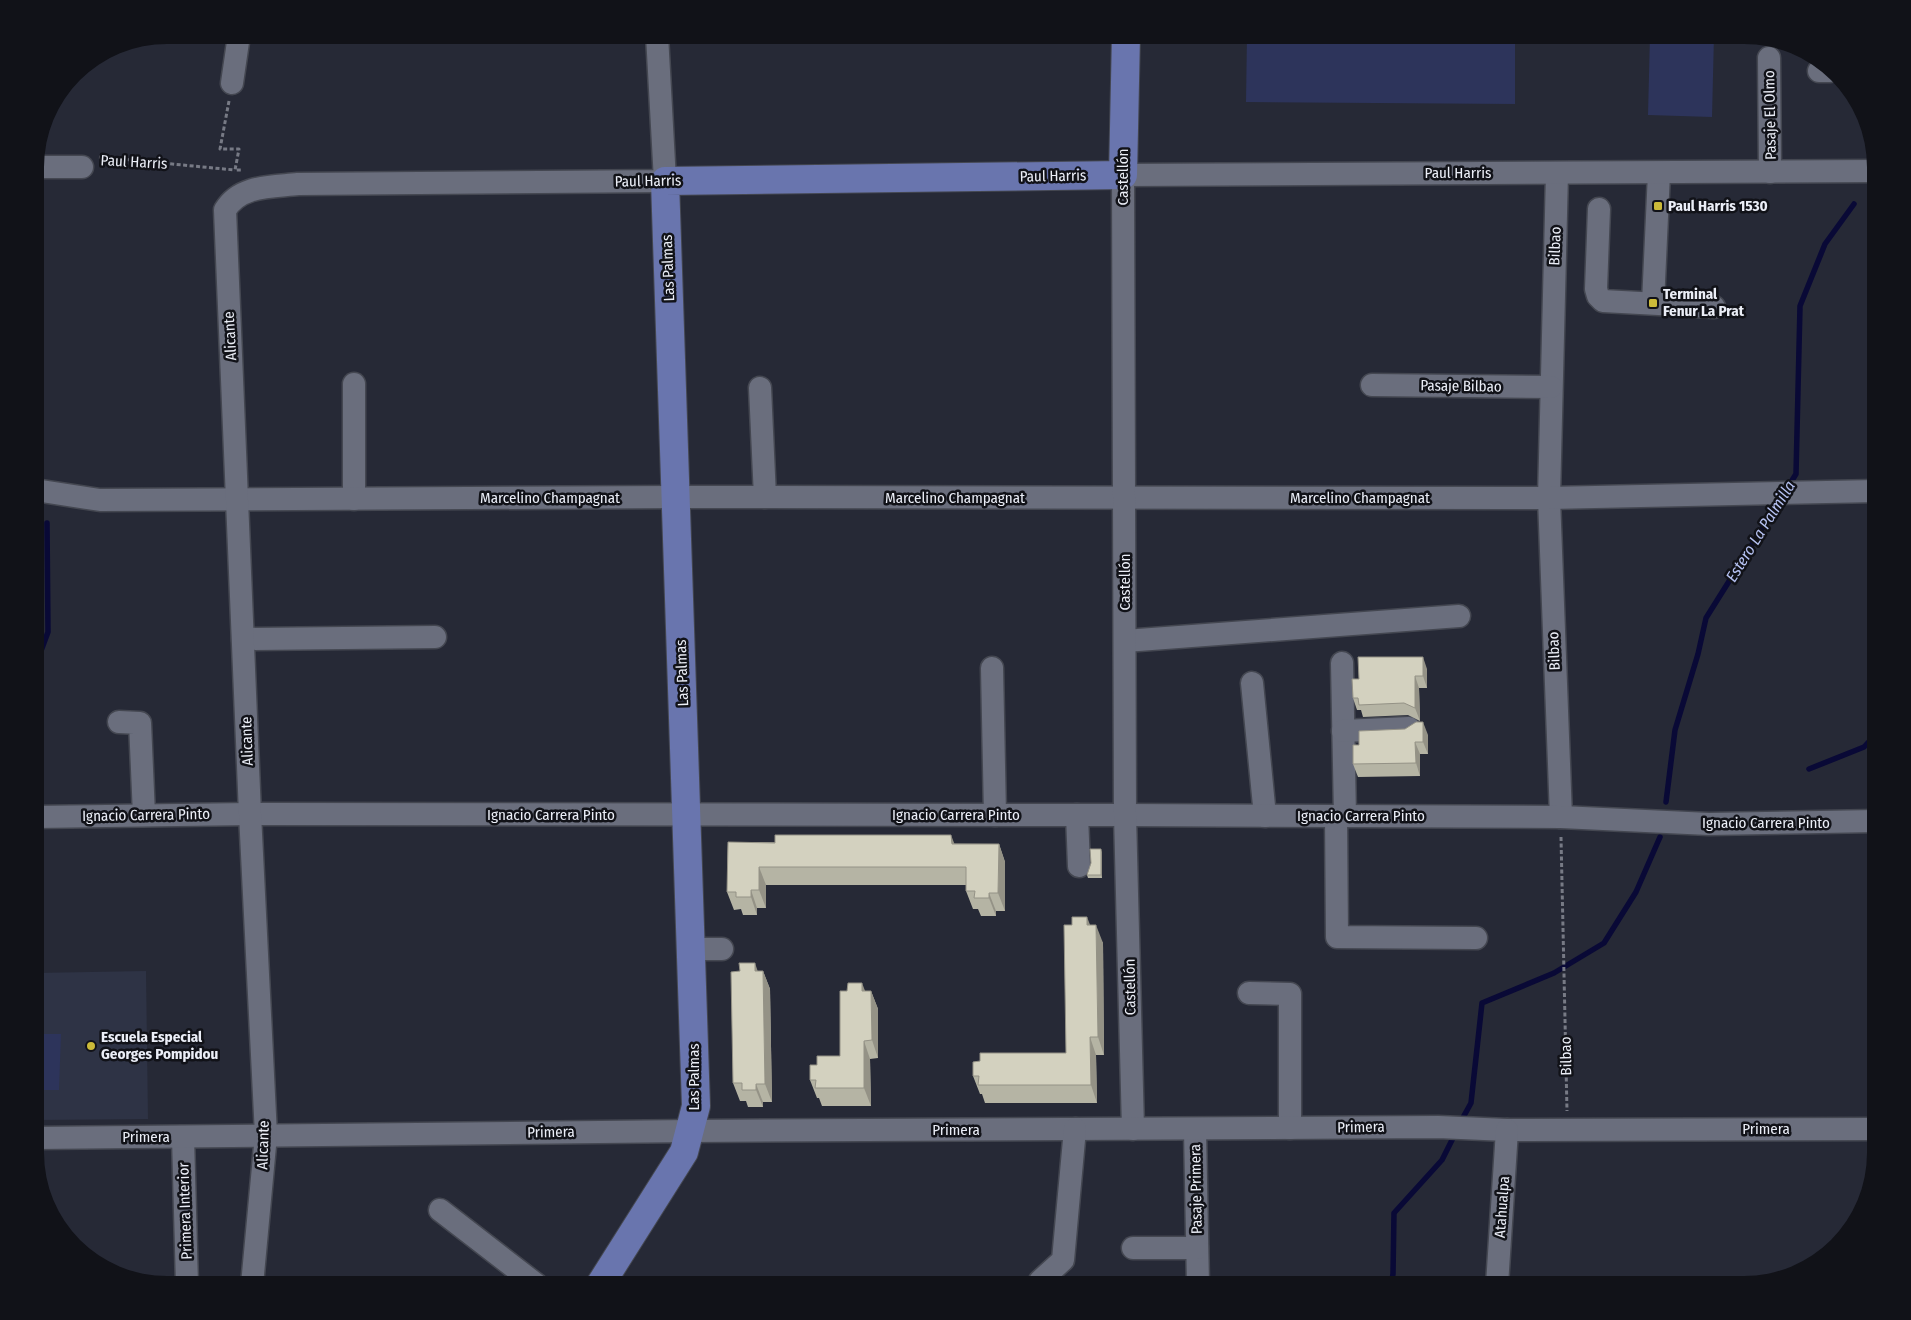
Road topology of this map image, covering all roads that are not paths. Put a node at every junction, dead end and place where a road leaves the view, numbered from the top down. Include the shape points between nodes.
1 (238, 44) edge
2 (657, 44) edge
3 (1126, 44) edge
4 (1769, 58) dead end
5 (232, 83) road end
6 (44, 167) edge
7 (82, 167) road end
8 (1867, 171) edge
9 (1770, 172) junction
10 (1557, 173) junction
11 (1659, 173) junction
12 (1123, 175) junction
13 (665, 181) junction
14 (232, 198) joint
15 (1599, 209) dead end
16 (1653, 303) junction
17 (1714, 307) dead end
18 (354, 384) dead end
19 (1372, 385) dead end
20 (760, 388) dead end
21 (1551, 388) junction
22 (44, 491) edge
23 (1867, 491) edge
24 (676, 497) junction
25 (765, 497) junction
26 (1549, 498) junction
27 (238, 499) junction
28 (354, 499) junction
29 (1125, 499) junction
30 (1459, 616) dead end
31 (435, 637) dead end
32 (243, 639) junction
33 (1125, 641) junction
34 (1342, 663) dead end
35 (992, 668) dead end
36 (1252, 683) dead end
37 (119, 722) dead end
38 (1408, 728) edge
39 (1343, 731) junction
40 (250, 814) junction
41 (144, 815) junction
42 (687, 815) junction
43 (995, 815) junction
44 (1078, 815) junction
45 (1125, 815) junction
46 (1265, 816) junction
47 (1340, 816) junction
48 (44, 817) edge
49 (1561, 818) junction
50 (1867, 822) edge
51 (1079, 866) dead end
52 (1476, 938) dead end
53 (692, 949) junction
54 (722, 949) dead end
55 (1249, 993) dead end
56 (1290, 1128) junction
57 (1075, 1129) junction
58 (1133, 1129) junction
59 (691, 1130) junction
60 (1195, 1130) junction
61 (1507, 1130) junction
62 (1867, 1130) edge
63 (266, 1135) junction
64 (183, 1137) junction
65 (44, 1138) edge
66 (440, 1210) dead end
67 (1133, 1248) dead end
68 (1196, 1248) junction
69 (188, 1276) edge
70 (253, 1276) edge
71 (525, 1276) edge
72 (606, 1276) edge
73 (1045, 1276) edge
74 (1198, 1276) edge
75 (1498, 1276) edge

1 - 5 street
2 - 13 street, Las Palmas
3 - 12 main road, Castellón
4 - 9 street, Pasaje El Olmo
6 - 7 street, Paul Harris
8 - 9 street, Paul Harris
9 - 11 street, Paul Harris
10 - 11 street, Paul Harris
10 - 12 street, Paul Harris
10 - 21 street, Bilbao
11 - 16 street
12 - 13 main road, Paul Harris
12 - 29 street, Castellón
13 - 14 street, Paul Harris via 298,184 253,190
13 - 24 main road, Las Palmas
14 - 27 street, Alicante via 225,210
15 - 16 street via 1598,296 1603,301
16 - 17 street
18 - 28 street
19 - 21 street, Pasaje Bilbao
20 - 25 street
21 - 26 street, Bilbao
22 - 27 street, Marcelino Champagnat via 100,500
23 - 26 street, Marcelino Champagnat
24 - 25 street, Marcelino Champagnat
24 - 28 street, Marcelino Champagnat
24 - 42 main road, Las Palmas
25 - 29 street, Marcelino Champagnat
26 - 29 street, Marcelino Champagnat
26 - 49 street, Bilbao
27 - 28 street, Marcelino Champagnat
27 - 32 street, Alicante
29 - 33 street, Castellón
30 - 33 street
31 - 32 street
32 - 40 street, Alicante
33 - 45 street, Castellón
34 - 39 street
35 - 43 street
36 - 46 street
37 - 41 street via 140,723
38 - 39 street
39 - 47 street
40 - 41 street, Ignacio Carrera Pinto
40 - 42 street, Ignacio Carrera Pinto
40 - 63 street, Alicante
41 - 48 street, Ignacio Carrera Pinto
42 - 43 street, Ignacio Carrera Pinto
42 - 53 main road, Las Palmas
43 - 44 street, Ignacio Carrera Pinto
44 - 45 street, Ignacio Carrera Pinto
44 - 51 street
45 - 46 street, Ignacio Carrera Pinto
45 - 58 street, Castellón
46 - 47 street, Ignacio Carrera Pinto
47 - 49 street, Ignacio Carrera Pinto
47 - 52 street via 1338,937
49 - 50 street, Ignacio Carrera Pinto via 1709,824
53 - 54 street
53 - 59 main road, Las Palmas via 696,1106
55 - 56 street via 1290,994
56 - 60 street, Primera
56 - 61 street, Primera via 1438,1126
57 - 58 street, Primera
57 - 59 street, Primera
57 - 73 street via 1063,1260
58 - 60 street, Primera
59 - 63 street, Primera
59 - 72 main road, Las Palmas via 684,1152
60 - 68 street, Pasaje Primera
61 - 62 street, Primera
61 - 75 street, Atahualpa
63 - 64 street, Primera
63 - 70 street, Alicante
64 - 65 street, Primera
64 - 69 street, Primera Interior
66 - 71 street
67 - 68 street, Pasaje Primera
68 - 74 street, Pasaje Primera

